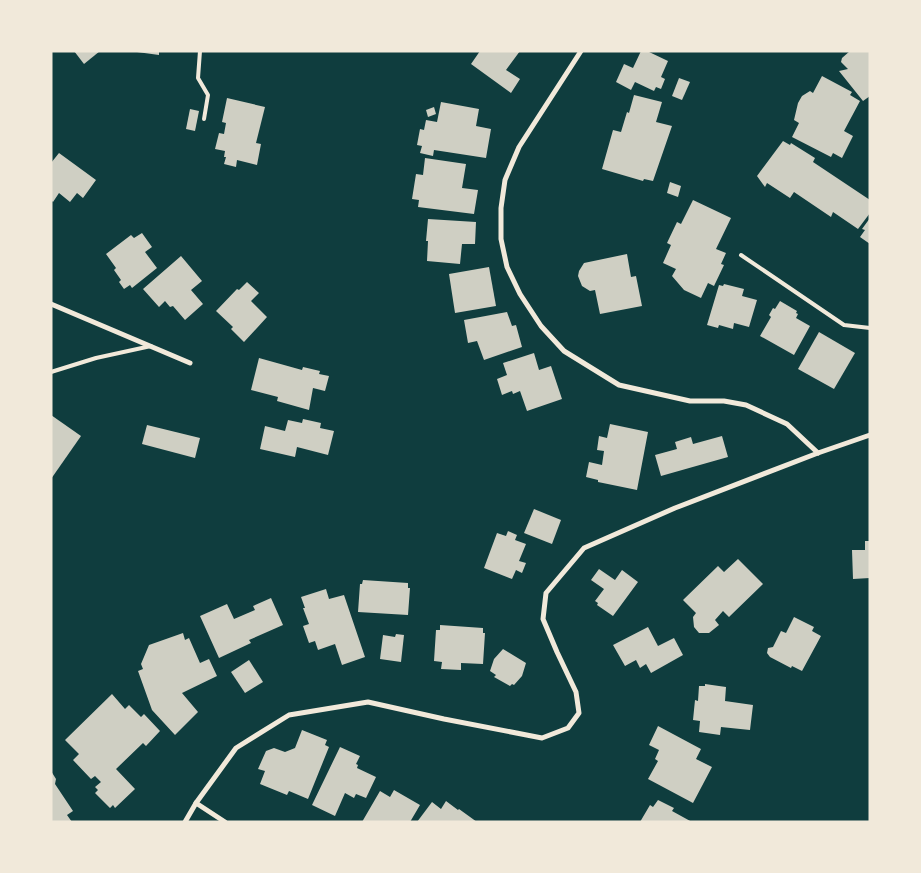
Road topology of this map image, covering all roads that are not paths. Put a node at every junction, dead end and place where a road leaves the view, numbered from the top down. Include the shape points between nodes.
1 (200, 51) edge
2 (581, 51) edge
3 (204, 119) dead end
4 (741, 255) dead end
5 (51, 304) edge
6 (870, 328) edge
7 (151, 346) junction
8 (190, 363) dead end
9 (51, 372) edge
10 (870, 435) edge
11 (818, 452) junction
12 (196, 803) junction
13 (185, 822) edge
14 (225, 822) edge

1 - 3 lane via 198,78 208,96
2 - 11 street via 519,147 505,180 501,239 507,268 520,294 541,326 564,350 619,385 690,401 746,405 787,424
4 - 6 lane via 844,325
5 - 7 street
7 - 8 street
7 - 9 lane
10 - 11 street
11 - 12 street via 584,548 546,593 543,619 576,692 579,713 568,728 542,738 368,702 289,715 236,748
12 - 13 street
12 - 14 street

